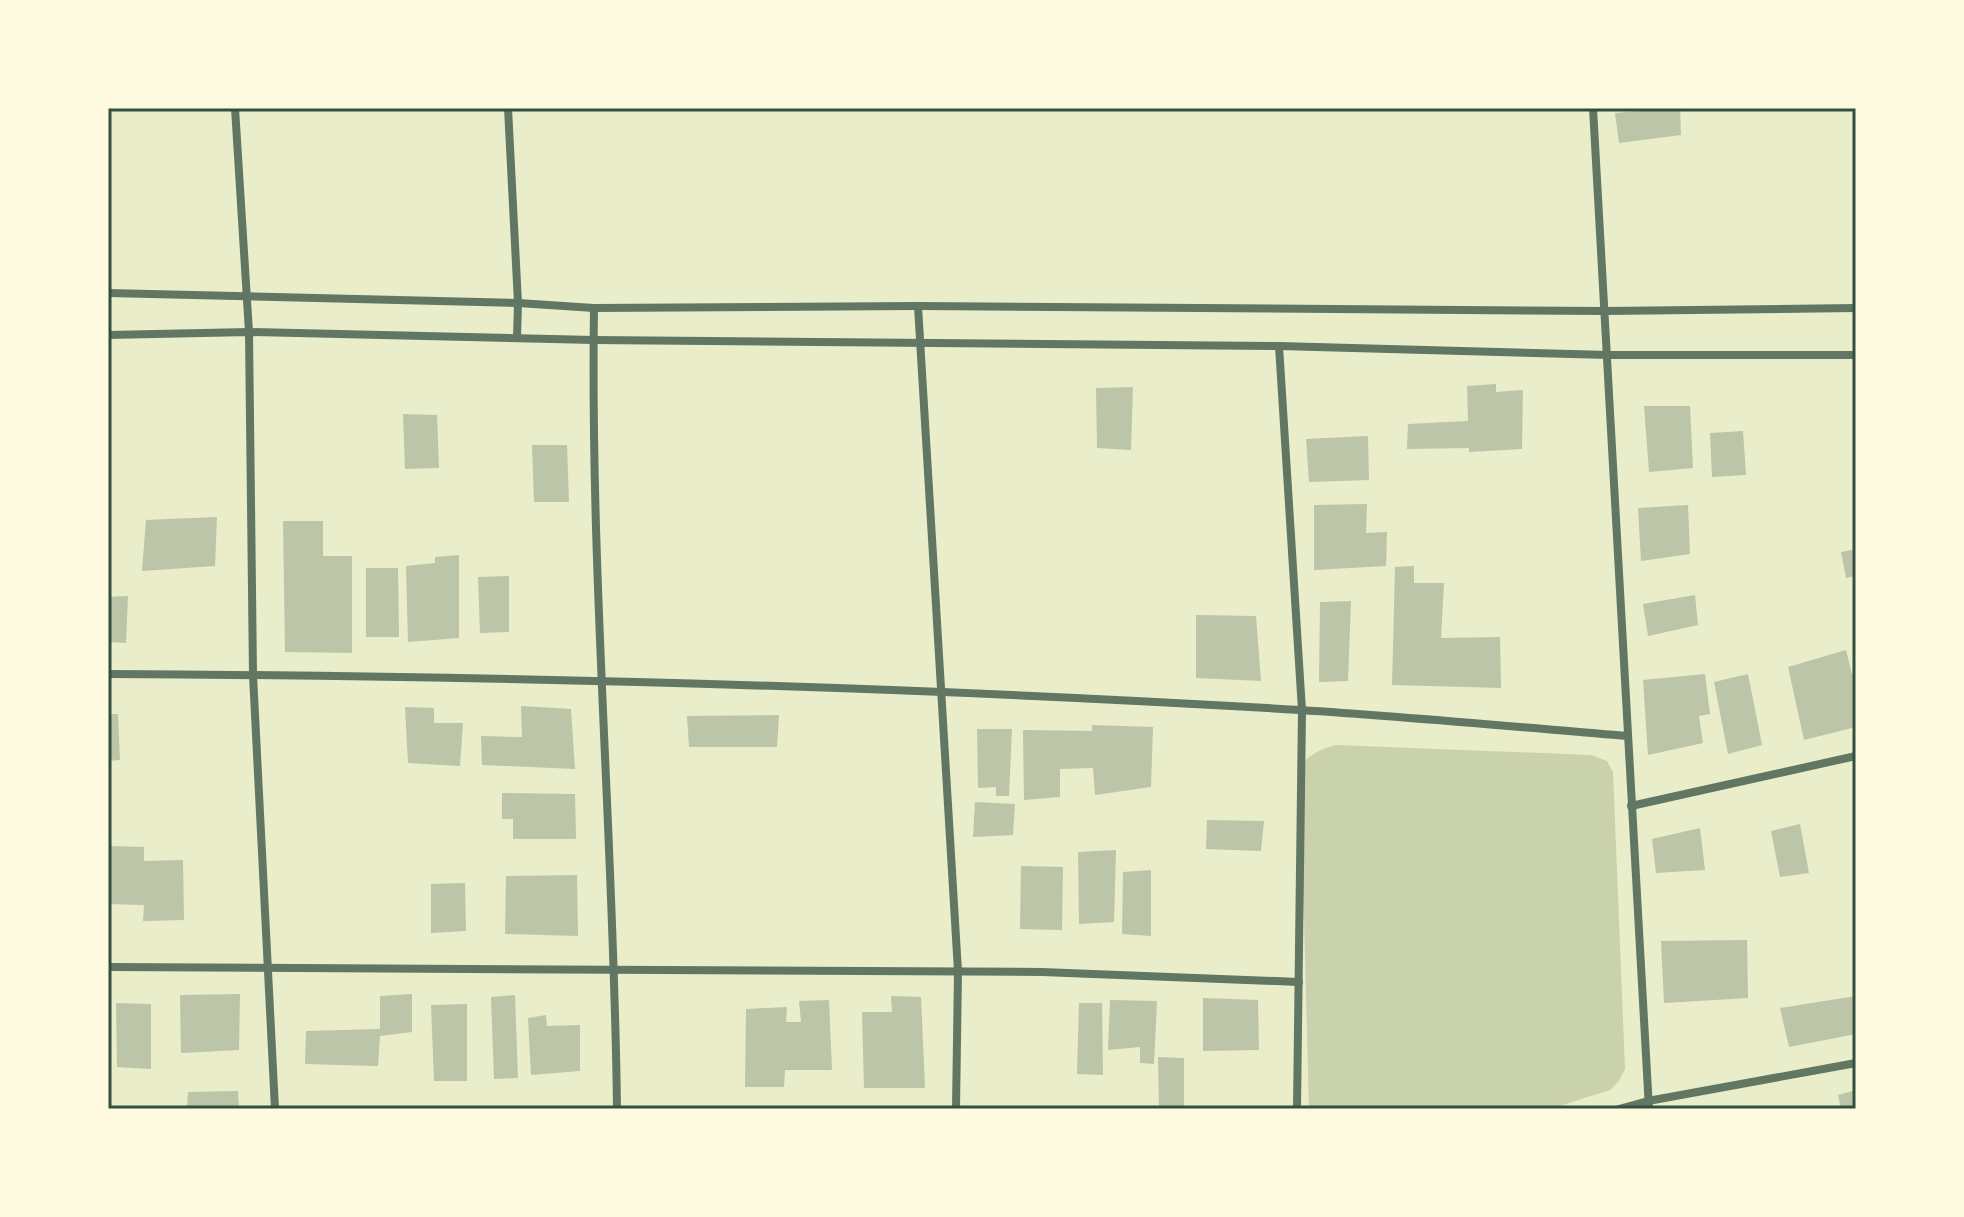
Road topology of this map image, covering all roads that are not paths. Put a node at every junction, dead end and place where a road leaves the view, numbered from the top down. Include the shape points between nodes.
1 (235, 108) edge
2 (508, 108) edge
3 (1593, 108) edge
4 (108, 293) edge
5 (246, 297) junction
6 (518, 303) junction
7 (918, 306) junction
8 (594, 308) junction
9 (1856, 308) edge
10 (1606, 311) junction
11 (249, 332) junction
12 (108, 335) edge
13 (517, 337) junction
14 (594, 340) junction
15 (920, 343) junction
16 (1279, 346) junction
17 (1609, 355) junction
18 (1856, 355) edge
19 (108, 674) edge
20 (253, 675) junction
21 (601, 683) junction
22 (943, 692) junction
23 (1302, 710) junction
24 (1628, 736) junction
25 (1856, 756) edge
26 (1631, 806) junction
27 (269, 966) junction
28 (108, 967) edge
29 (615, 968) junction
30 (958, 971) junction
31 (1299, 982) junction
32 (1856, 1063) edge
33 (1648, 1105) edge
34 (275, 1109) edge
35 (617, 1109) edge
36 (956, 1109) edge
37 (1297, 1109) edge
38 (1619, 1109) edge

1 - 5 street
2 - 6 street
3 - 10 street
4 - 5 street
5 - 6 street
5 - 11 street
6 - 8 street
6 - 13 street
7 - 8 street
7 - 10 street
7 - 15 street
8 - 14 street
9 - 10 street
10 - 17 street
11 - 12 street
11 - 13 street
11 - 20 street
13 - 14 street
14 - 15 street
14 - 21 street
15 - 16 street
15 - 22 street
16 - 17 street
16 - 23 street
17 - 18 street
17 - 24 street
19 - 20 street
20 - 21 street
20 - 27 street
21 - 22 street
21 - 29 street
22 - 23 street
22 - 30 street
23 - 24 street
23 - 31 street
24 - 26 street
25 - 26 street
26 - 33 street
27 - 28 street
27 - 29 street
27 - 34 street
29 - 30 street
29 - 35 street
30 - 31 street
30 - 36 street
31 - 37 street
32 - 33 street
33 - 38 street

